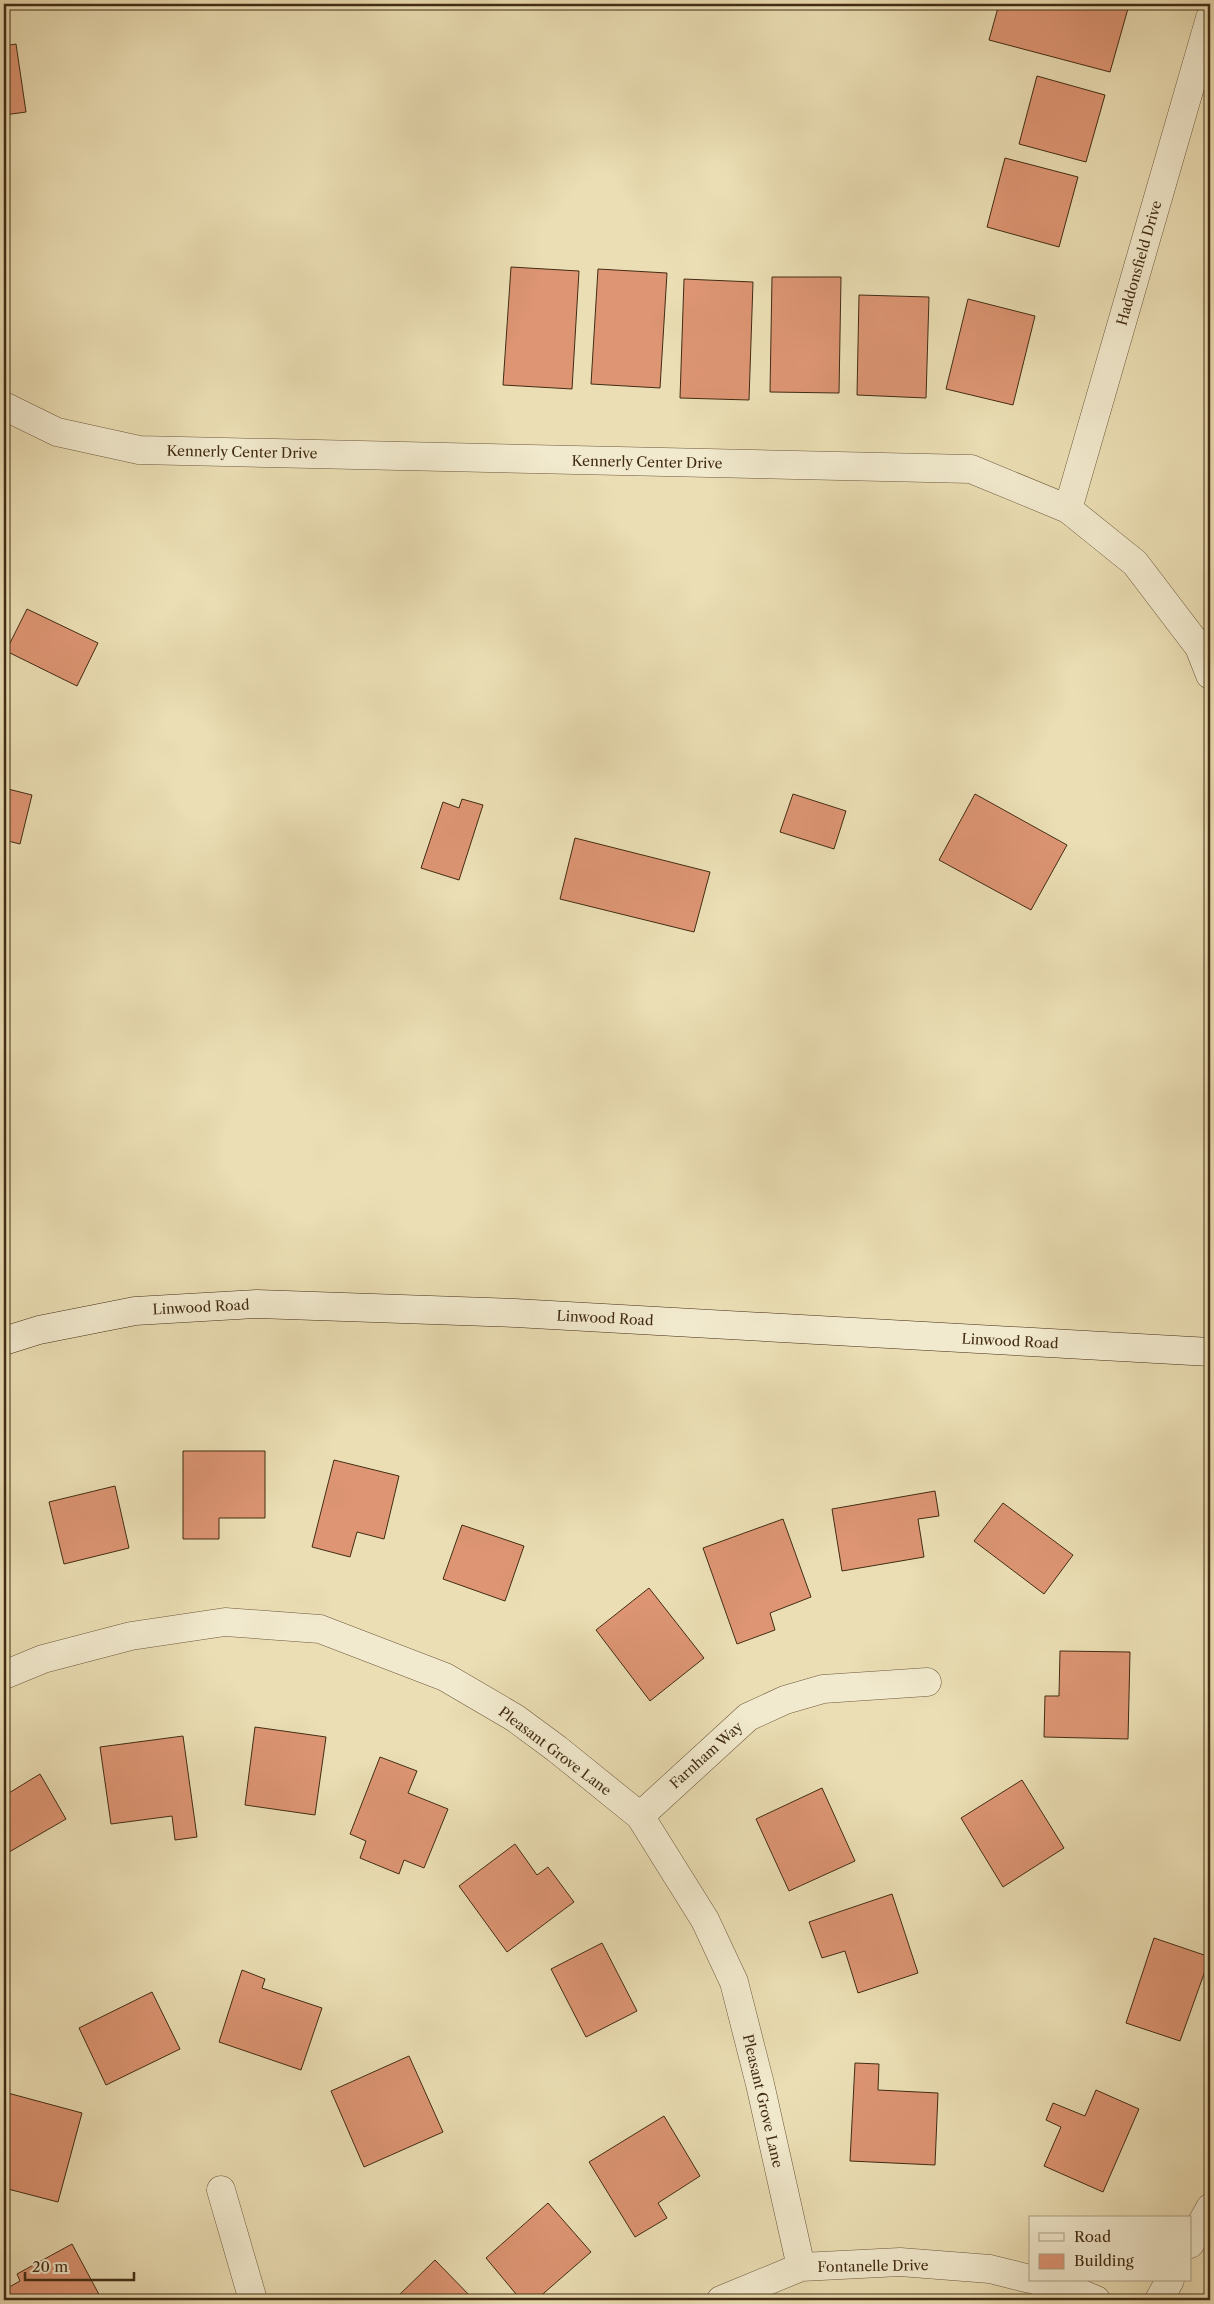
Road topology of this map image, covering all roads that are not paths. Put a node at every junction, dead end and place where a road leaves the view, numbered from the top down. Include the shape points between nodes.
1 (1210, 18) edge
2 (4, 406) edge
3 (1068, 509) junction
4 (1210, 675) edge
5 (4, 1341) edge
6 (1210, 1352) edge
7 (4, 1675) edge
8 (927, 1682) dead end
9 (640, 1816) junction
10 (221, 2190) dead end
11 (1210, 2208) edge
12 (1192, 2240) edge
13 (800, 2267) junction
14 (1029, 2279) edge
15 (1042, 2282) edge
16 (1169, 2282) edge
17 (253, 2300) edge
18 (721, 2300) edge
19 (1096, 2300) edge
20 (1159, 2300) edge

1 - 3 street, Haddonsfield Drive
2 - 3 street, Kennerly Center Drive via 57,432 138,450 971,469
3 - 4 street, Kennerly Center Drive via 1135,563 1200,647
5 - 6 street, Linwood Road via 39,1330 135,1311 257,1304 515,1313
7 - 9 street, Pleasant Grove Lane via 43,1659 131,1636 225,1622 320,1629 445,1677 515,1718
8 - 9 street, Farnham Way via 823,1689 785,1700 748,1717
9 - 13 street, Pleasant Grove Lane via 705,1920 734,1982
10 - 17 street
11 - 12 street
13 - 14 street, Fontanelle Drive via 900,2262 990,2269
13 - 18 street, Fontanelle Drive
15 - 19 street
16 - 20 street

